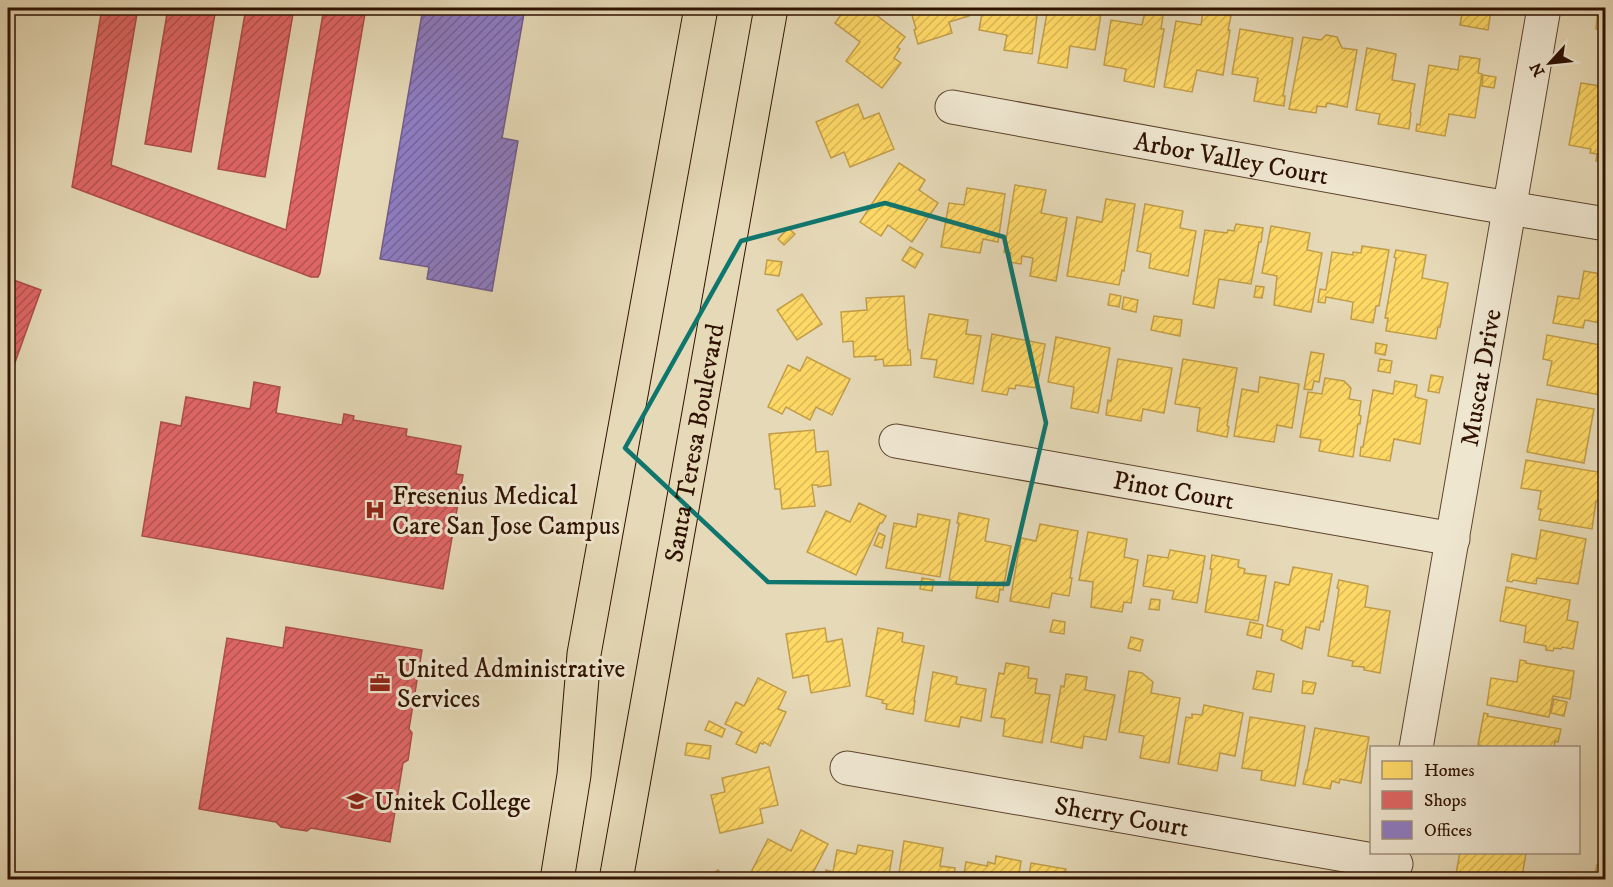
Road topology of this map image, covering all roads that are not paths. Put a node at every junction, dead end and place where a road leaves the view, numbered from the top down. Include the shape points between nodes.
1 (701, 8) edge
2 (771, 8) edge
3 (1544, 8) edge
4 (952, 107) dead end
5 (1510, 208) junction
6 (1605, 224) edge
7 (896, 441) dead end
8 (1453, 539) junction
9 (1416, 746) edge
10 (847, 768) dead end
11 (1396, 865) edge
12 (557, 879) edge
13 (616, 879) edge

1 - 12 main road via 584,654 574,775
2 - 13 main road, Santa Teresa Boulevard
3 - 5 street, Muscat Drive
4 - 5 street, Arbor Valley Court
5 - 6 street, Arbor Valley Court
5 - 8 street, Muscat Drive
7 - 8 street, Pinot Court
8 - 9 street, Muscat Drive
10 - 11 street, Sherry Court

